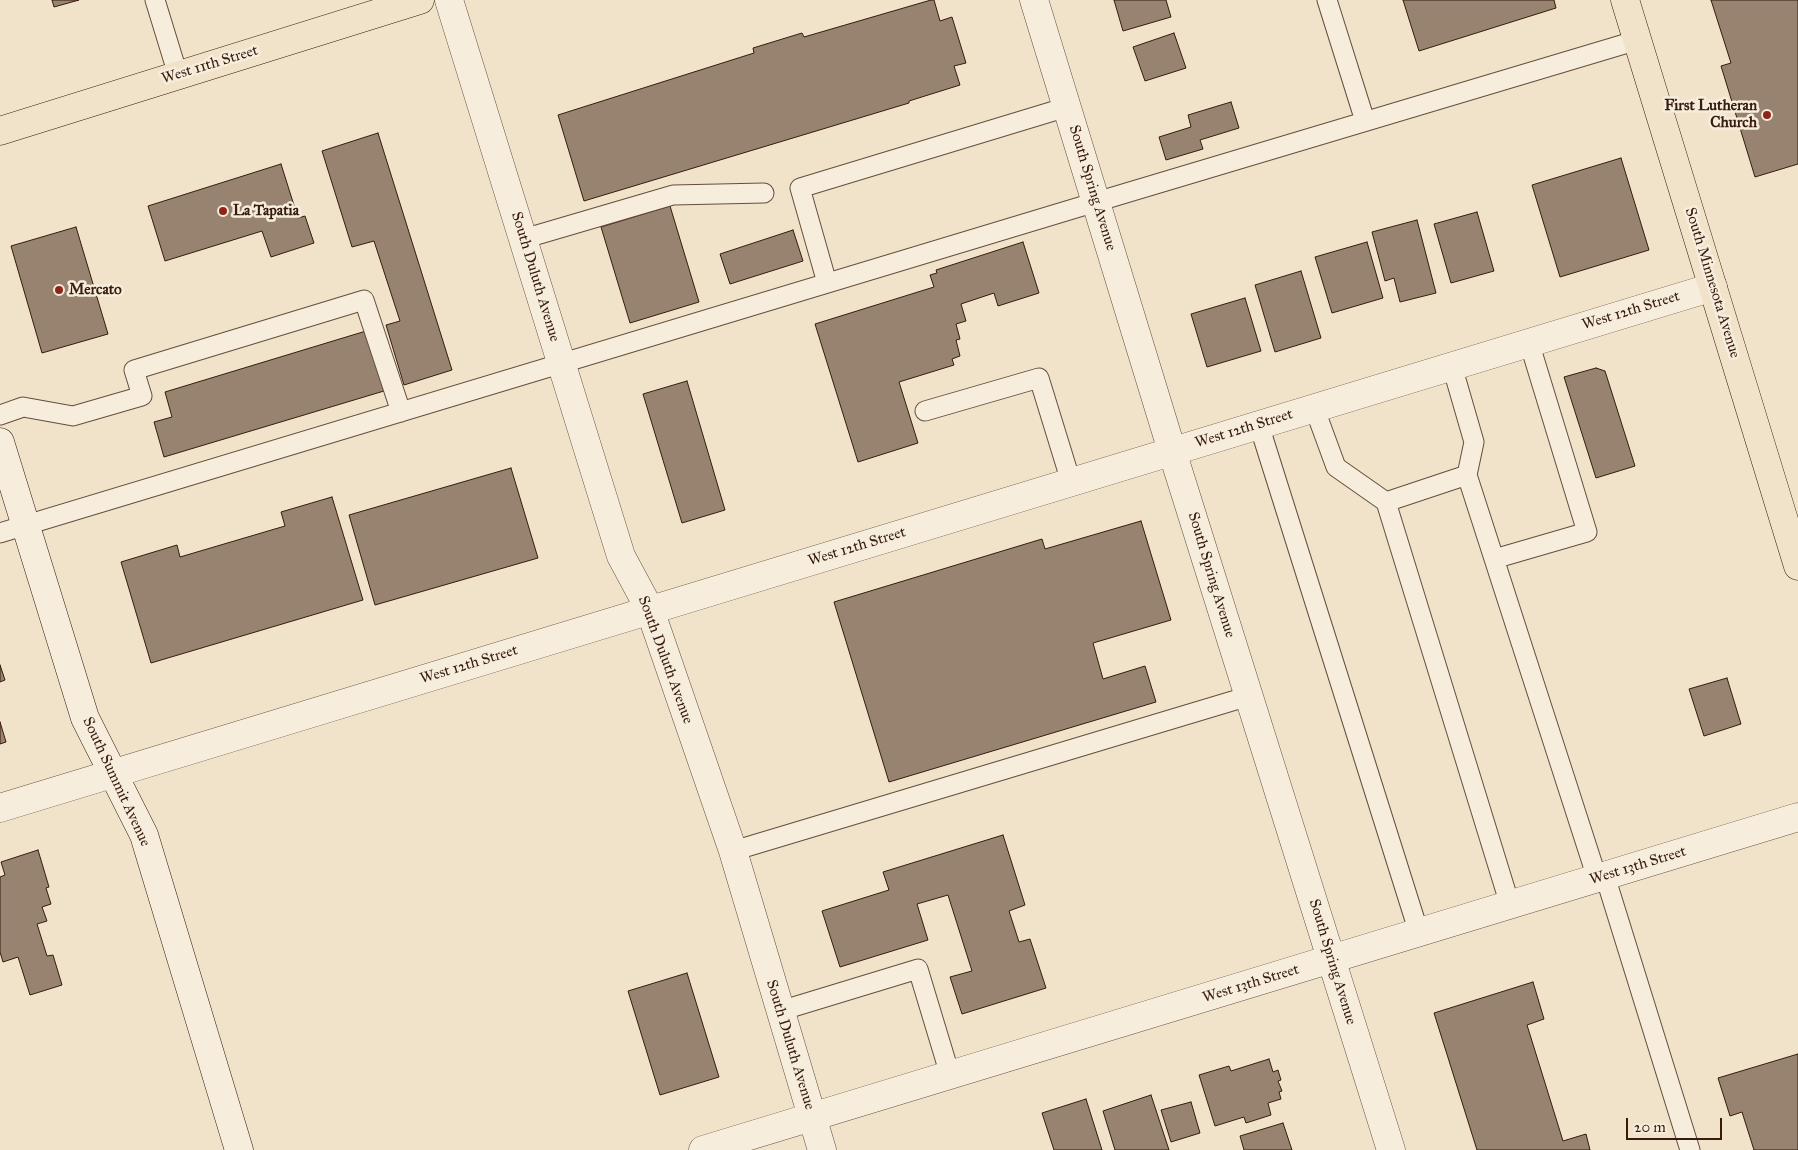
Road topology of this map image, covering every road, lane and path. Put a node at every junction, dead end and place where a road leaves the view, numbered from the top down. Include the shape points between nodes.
1 (155, 0) edge
2 (420, 0) edge
3 (449, 0) edge
4 (1034, 0) edge
5 (1327, 0) edge
6 (1626, 0) edge
7 (1638, 40) junction
8 (178, 75) junction
9 (1067, 107) junction
10 (1366, 122) junction
11 (0, 131) edge
12 (764, 193) dead end
13 (1096, 202) junction
14 (523, 239) junction
15 (827, 283) junction
16 (1713, 287) junction
17 (1529, 342) junction
18 (562, 364) junction
19 (1452, 366) junction
20 (1314, 407) junction
21 (925, 411) dead end
22 (401, 412) junction
23 (0, 415) edge
24 (1259, 425) junction
25 (0, 442) edge
26 (1172, 451) junction
27 (1467, 476) junction
28 (1071, 482) junction
29 (1386, 502) junction
30 (13, 529) edge
31 (1494, 559) junction
32 (1798, 566) edge
33 (650, 610) junction
34 (1249, 696) junction
35 (114, 773) junction
36 (0, 808) edge
37 (1798, 817) edge
38 (733, 851) junction
39 (1601, 877) junction
40 (1510, 905) junction
41 (1419, 933) junction
42 (1332, 959) junction
43 (780, 1011) junction
44 (950, 1075) junction
45 (812, 1117) junction
46 (239, 1150) edge
47 (703, 1150) edge
48 (822, 1150) edge
49 (1391, 1150) edge
50 (1690, 1150) edge

1 - 8 lane
2 - 8 main road, West 11th Street
3 - 14 street, South Duluth Avenue
4 - 9 street, South Spring Avenue
5 - 10 lane
6 - 7 main road, South Minnesota Avenue
7 - 10 lane
7 - 16 main road, South Minnesota Avenue
8 - 11 main road, West 11th Street
9 - 13 street, South Spring Avenue
9 - 15 lane via 800,188
10 - 13 lane
12 - 14 lane via 673,194
13 - 15 lane
13 - 26 street, South Spring Avenue
14 - 18 street, South Duluth Avenue
15 - 18 lane
16 - 17 street, West 12th Street
16 - 32 main road, South Minnesota Avenue
17 - 19 street, West 12th Street
17 - 31 lane via 1587,532
18 - 22 lane
18 - 33 street, South Duluth Avenue via 621,556
19 - 20 street, West 12th Street
19 - 27 lane via 1474,442
20 - 24 street, West 12th Street
20 - 29 lane via 1336,467
21 - 28 lane via 1039,378
22 - 23 lane via 364,300 134,370 142,396 73,416 23,408
22 - 30 lane
24 - 26 street, West 12th Street
24 - 41 lane
25 - 30 street, South Summit Avenue
26 - 28 street, West 12th Street
26 - 34 street, South Spring Avenue
27 - 29 lane
27 - 31 lane
28 - 33 street, West 12th Street
29 - 40 lane
30 - 35 street, South Summit Avenue via 85,718
31 - 39 lane
33 - 35 street, West 12th Street
33 - 38 street, South Duluth Avenue
34 - 38 lane
34 - 42 street, South Spring Avenue
35 - 36 street, West 12th Street
35 - 46 street, South Summit Avenue via 144,835
37 - 39 street, West 13th Street
38 - 43 street, South Duluth Avenue
39 - 40 street, West 13th Street
39 - 50 lane
40 - 41 street, West 13th Street
41 - 42 street, West 13th Street
42 - 44 street, West 13th Street
42 - 49 street, South Spring Avenue
43 - 44 lane via 918,969
43 - 45 street, South Duluth Avenue
44 - 45 street, West 13th Street
45 - 47 street, West 13th Street
45 - 48 street, South Duluth Avenue

